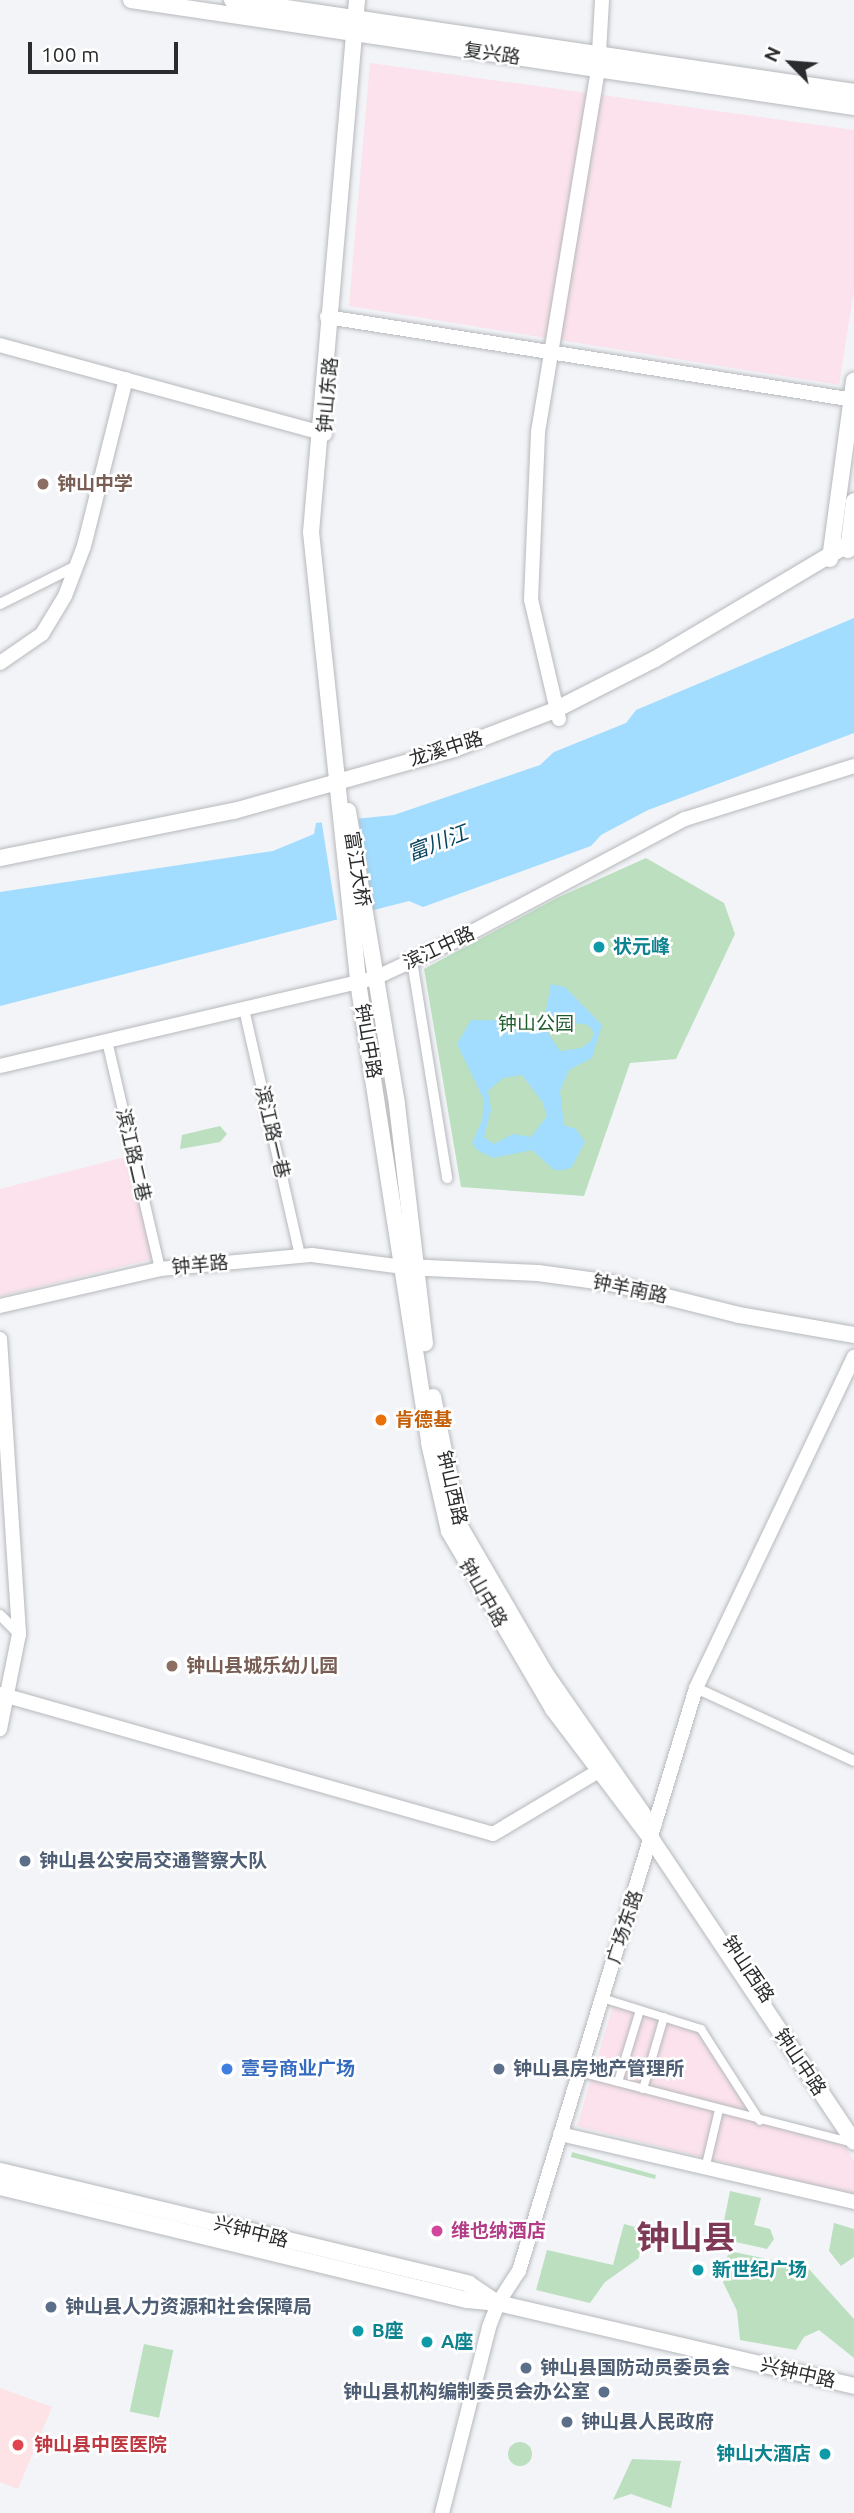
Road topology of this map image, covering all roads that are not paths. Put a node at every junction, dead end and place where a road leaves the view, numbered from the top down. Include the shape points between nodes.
1 (131, 0) edge
2 (232, 0) edge
3 (357, 0) edge
4 (366, 0) edge
5 (602, 0) edge
6 (359, 26) junction
7 (597, 62) junction
8 (854, 92) edge
9 (854, 107) edge
10 (331, 317) junction
11 (0, 345) edge
12 (550, 351) junction
13 (126, 380) junction
14 (854, 381) edge
15 (853, 400) edge
16 (322, 433) junction
17 (854, 501) edge
18 (844, 552) edge
19 (76, 566) junction
20 (0, 604) edge
21 (0, 663) edge
22 (560, 713) junction
23 (854, 766) edge
24 (339, 785) junction
25 (0, 858) edge
26 (0, 868) edge
27 (361, 947) junction
28 (412, 961) junction
29 (375, 978) junction
30 (358, 982) junction
31 (244, 1009) junction
32 (107, 1041) junction
33 (0, 1066) edge
34 (447, 1178) dead end
35 (300, 1256) junction
36 (409, 1267) junction
37 (160, 1269) junction
38 (0, 1306) edge
39 (854, 1335) edge
40 (0, 1339) edge
41 (854, 1357) edge
42 (1, 1364) edge
43 (0, 1615) edge
44 (19, 1634) junction
45 (696, 1688) junction
46 (4, 1695) edge
47 (0, 1729) edge
48 (854, 1761) edge
49 (597, 1772) junction
50 (654, 1836) junction
51 (602, 1998) junction
52 (640, 2010) junction
53 (664, 2017) junction
54 (579, 2072) junction
55 (618, 2082) junction
56 (643, 2089) junction
57 (719, 2110) junction
58 (760, 2120) junction
59 (854, 2127) edge
60 (560, 2134) junction
61 (854, 2143) edge
62 (705, 2169) junction
63 (0, 2171) edge
64 (0, 2187) edge
65 (854, 2202) edge
66 (498, 2303) junction
67 (854, 2386) edge
68 (442, 2513) edge

1 - 6 main road, 复兴路
2 - 6 main road, 复兴路
3 - 6 main road, 钟山东路
4 - 6 main road, 钟山东路
5 - 7 street
6 - 7 main road, 复兴路
6 - 10 main road, 钟山东路
7 - 8 main road, 复兴路
7 - 9 main road, 复兴路
7 - 12 street
10 - 12 street
10 - 16 main road, 钟山东路
11 - 13 street
12 - 15 street
12 - 22 street via 538,432 531,600
13 - 16 street
13 - 19 street
14 - 15 main road
15 - 18 main road
16 - 24 main road, 钟山东路 via 311,532
17 - 18 main road
18 - 22 main road, 龙溪中路 via 660,667
19 - 20 street
19 - 21 street via 56,617 42,634
22 - 24 main road, 龙溪中路 via 457,758
23 - 28 street, 滨江中路 via 685,819
24 - 25 main road, 龙溪中路
24 - 26 main road, 龙溪中路 via 237,821
24 - 27 main road, 富江大桥
27 - 29 main road, 钟山西路
27 - 30 main road, 钟山中路
28 - 29 street, 滨江中路
28 - 34 street
29 - 30 street, 滨江中路
29 - 36 main road, 钟山西路 via 397,1105
30 - 31 street, 滨江中路
30 - 36 main road, 钟山中路
31 - 32 street, 滨江中路
31 - 35 street, 滨江路一巷
32 - 33 street, 滨江中路
32 - 37 street, 滨江路二巷
35 - 36 street, 钟羊路
35 - 37 street, 钟羊路
36 - 39 main road, 钟羊南路 via 538,1273 611,1283 739,1315
36 - 49 main road, 钟山中路 via 429,1443 449,1531 554,1712
36 - 50 main road, 钟山西路 via 459,1525 545,1673
37 - 38 street, 钟羊路
40 - 42 street
41 - 45 street, 广场东路
42 - 44 street
43 - 44 street
44 - 46 street
45 - 48 street
45 - 50 street, 广场东路
46 - 47 street
46 - 49 street via 226,1762 493,1834
49 - 50 main road, 钟山中路
50 - 51 street, 广场东路
50 - 59 main road, 钟山西路
50 - 61 main road, 钟山中路
51 - 52 street
51 - 54 street, 广场东路
52 - 53 street
52 - 55 street
53 - 56 street
53 - 58 street via 701,2029
54 - 55 street
54 - 60 street, 广场东路
55 - 56 street
56 - 57 street
57 - 58 street
57 - 62 street
58 - 61 street
60 - 62 street
60 - 66 street, 广场东路 via 519,2271
62 - 65 street
63 - 66 main road, 兴钟中路 via 469,2284
64 - 66 main road, 兴钟中路 via 468,2300
66 - 67 main road, 兴钟中路
66 - 68 street, 广场东路

